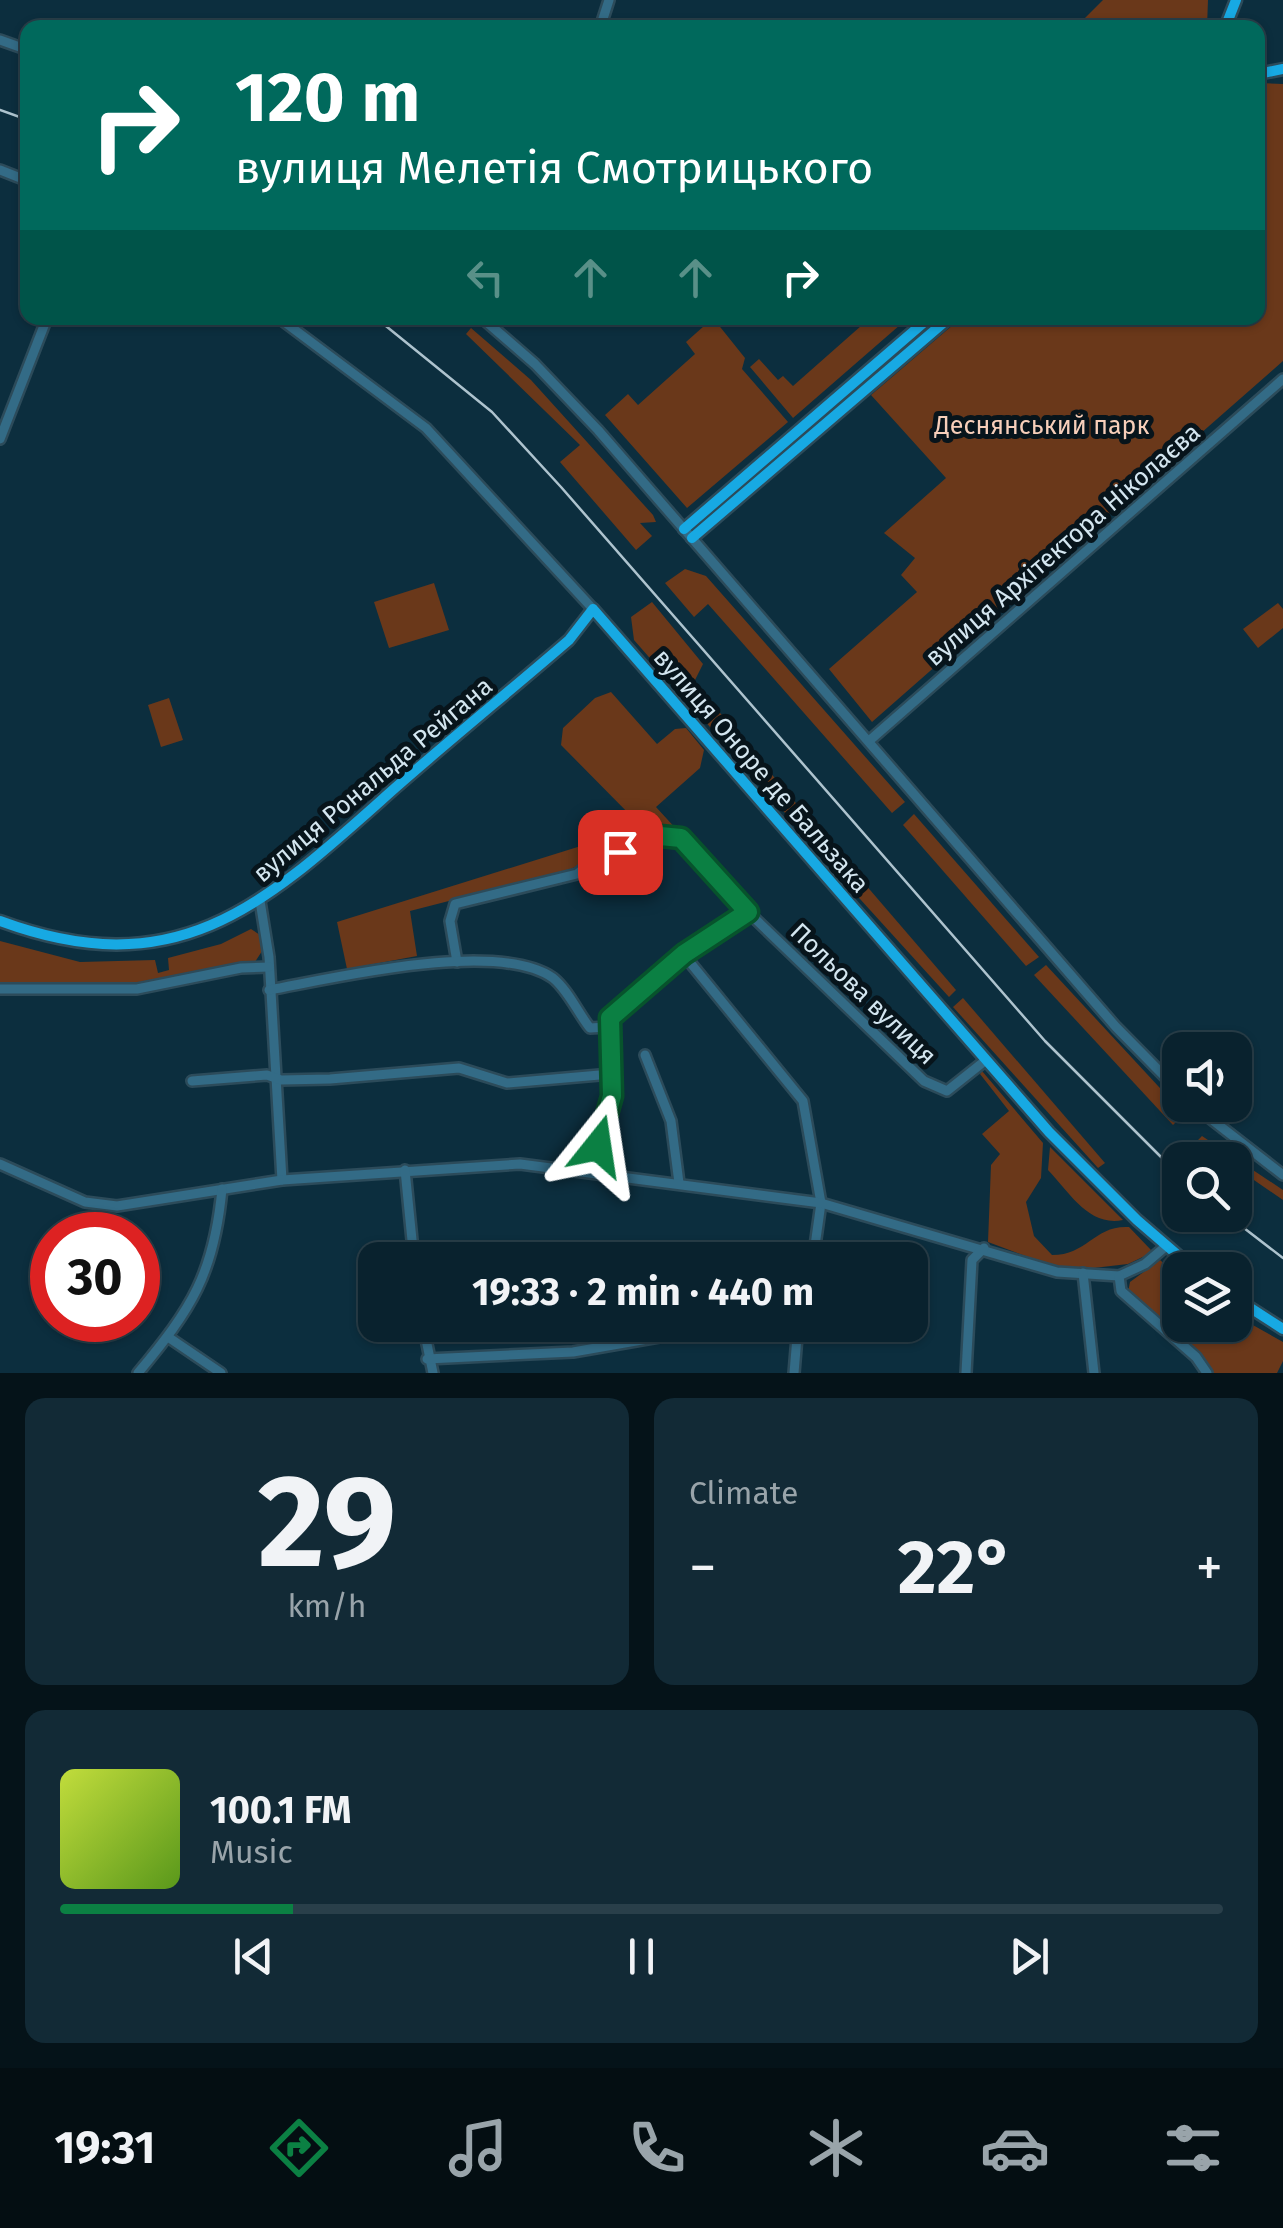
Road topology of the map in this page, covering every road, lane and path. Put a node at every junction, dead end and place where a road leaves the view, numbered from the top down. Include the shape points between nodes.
1 (44, 325) edge
2 (288, 325) edge
3 (490, 325) edge
4 (921, 325) edge
5 (941, 325) edge
6 (1283, 379) edge
7 (0, 438) edge
8 (688, 534) junction
9 (598, 614) junction
10 (869, 741) junction
11 (260, 902) junction
12 (748, 912) junction
13 (0, 921) edge
14 (684, 954) junction
15 (458, 962) junction
16 (270, 967) junction
17 (0, 989) edge
18 (269, 990) junction
19 (607, 1027) junction
20 (645, 1055) dead end
21 (986, 1060) junction
22 (611, 1074) junction
23 (1162, 1074) edge
24 (274, 1078) junction
25 (192, 1081) dead end
26 (1215, 1122) edge
27 (0, 1164) edge
28 (405, 1170) junction
29 (590, 1172) junction
30 (1283, 1175) edge
31 (282, 1180) junction
32 (678, 1183) junction
33 (222, 1189) junction
34 (821, 1203) junction
35 (412, 1242) edge
36 (816, 1242) edge
37 (1165, 1247) junction
38 (984, 1248) junction
39 (1172, 1252) edge
40 (1083, 1273) junction
41 (1119, 1276) junction
42 (1252, 1309) edge
43 (1283, 1329) edge
44 (168, 1336) junction
45 (426, 1342) edge
46 (634, 1342) edge
47 (797, 1342) edge
48 (428, 1359) junction
49 (138, 1373) edge
50 (221, 1373) edge
51 (432, 1373) edge
52 (794, 1373) edge
53 (966, 1373) edge
54 (1094, 1373) edge
55 (1207, 1373) edge

1 - 7 street
2 - 9 street, вулиця Оноре де Бальзака via 426,428
3 - 8 street via 560,390
4 - 8 main road
5 - 8 main road
6 - 10 street, вулиця Архітектора Ніколаєва
8 - 10 street
9 - 11 main road, вулиця Рональда Рейгана
9 - 21 main road, вулиця Оноре де Бальзака
10 - 23 street
11 - 13 main road, вулиця Рональда Рейгана via 202,930 138,943 64,939
11 - 16 street
12 - 14 street
12 - 15 street, Польова вулиця via 681,838 660,836 576,874 455,904 450,921
12 - 21 street, Польова вулиця via 924,1082 947,1091
14 - 19 street
14 - 34 street via 803,1101
15 - 18 street
15 - 19 street via 521,966 550,976 590,1028
16 - 17 street via 137,988
16 - 18 street
18 - 24 street
19 - 22 street
20 - 32 street via 671,1120
21 - 37 main road, вулиця Оноре де Бальзака
22 - 24 street via 506,1084 459,1068
22 - 29 street via 609,1111
24 - 25 street
24 - 31 street
26 - 30 street
27 - 33 street via 98,1205
28 - 29 street via 484,1164
28 - 31 street
28 - 35 street
29 - 32 street
31 - 33 street
32 - 34 street
33 - 44 street via 209,1268
34 - 36 street
34 - 38 street
37 - 39 main road, вулиця Оноре де Бальзака
37 - 41 street
38 - 40 street via 1057,1272
38 - 53 street via 972,1260
40 - 41 street
40 - 54 street
41 - 55 street via 1122,1292
42 - 43 main road
44 - 49 street
44 - 50 street
45 - 48 street
46 - 48 street
47 - 52 street
48 - 51 street

